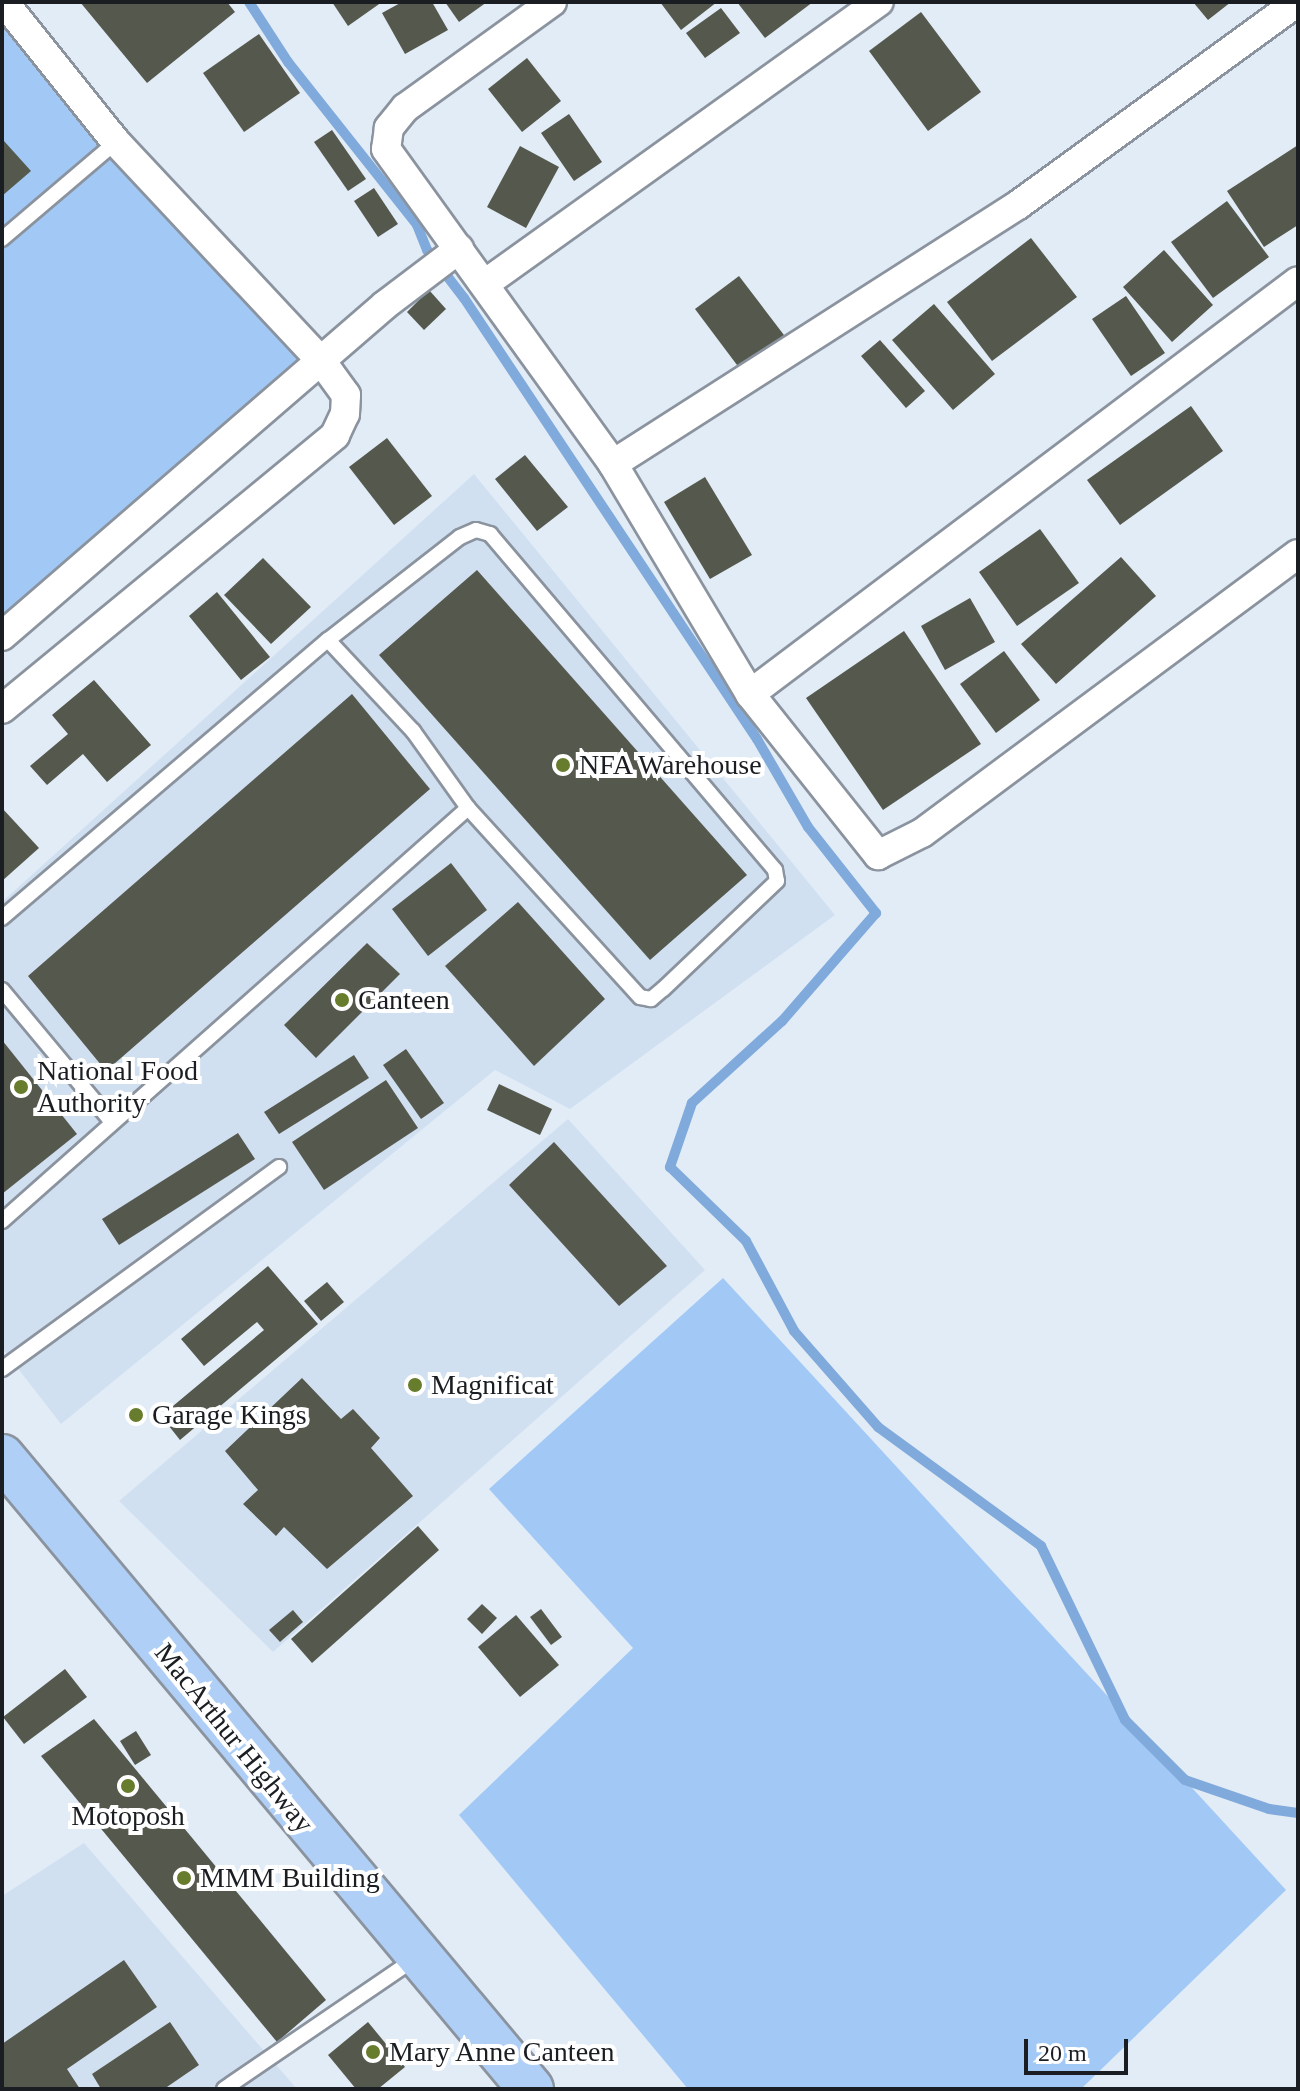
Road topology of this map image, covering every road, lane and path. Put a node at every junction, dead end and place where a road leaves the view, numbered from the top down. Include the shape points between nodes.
1 (4, 2) edge
2 (552, 2) edge
3 (879, 2) edge
4 (1297, 2) edge
5 (116, 142) junction
6 (2, 239) edge
7 (455, 250) junction
8 (1298, 281) edge
9 (486, 283) junction
10 (322, 362) junction
11 (613, 464) junction
12 (1298, 554) edge
13 (2, 636) edge
14 (328, 640) junction
15 (750, 694) junction
16 (2, 709) edge
17 (468, 808) junction
18 (2, 918) edge
19 (2, 990) edge
20 (112, 1122) junction
21 (279, 1167) dead end
22 (2, 1221) edge
23 (2, 1369) edge
24 (2, 1457) edge
25 (417, 1958) junction
26 (224, 2089) edge
27 (531, 2089) edge

1 - 5 street
2 - 7 street via 405,108 389,128 386,149
3 - 9 street
4 - 11 street via 1018,205
5 - 6 lane
5 - 10 street
7 - 9 street
7 - 10 street
8 - 15 street
9 - 11 street
10 - 13 street
10 - 16 street via 346,395 345,414 335,435
11 - 15 street
12 - 15 street via 922,833 878,855
14 - 17 lane via 413,731
14 - 17 lane via 460,537 476,530 490,534 775,870 777,881 663,989 651,999 640,997
14 - 18 lane
17 - 20 lane
19 - 20 lane
20 - 22 lane
21 - 23 lane
24 - 25 highway, MacArthur Highway
25 - 26 lane
25 - 27 highway, MacArthur Highway

